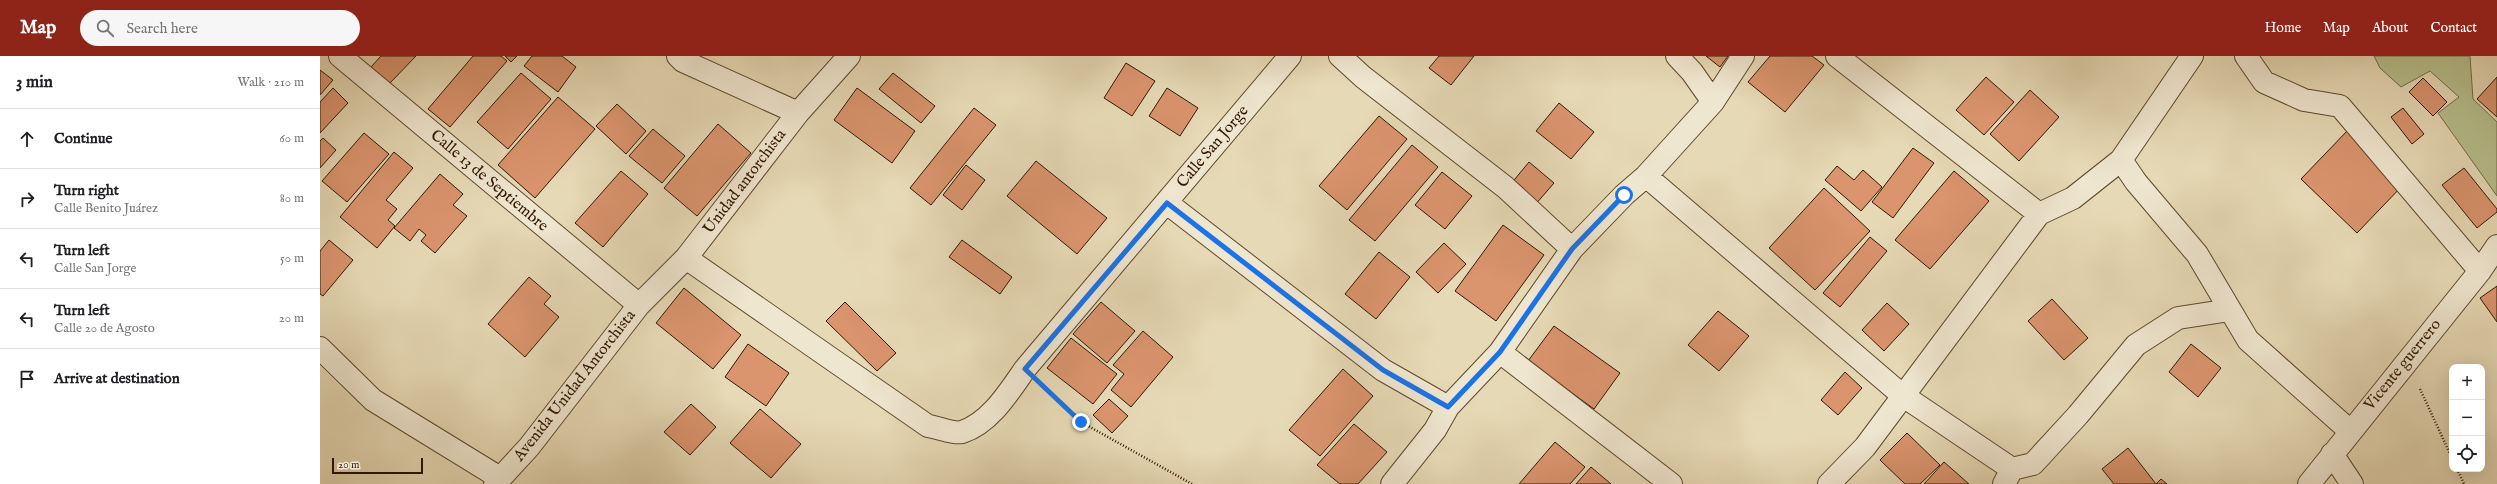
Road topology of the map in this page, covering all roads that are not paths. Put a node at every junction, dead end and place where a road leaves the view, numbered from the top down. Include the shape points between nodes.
1 (340, 56) edge
2 (678, 56) edge
3 (849, 56) edge
4 (1290, 56) edge
5 (1340, 56) edge
6 (1677, 56) edge
7 (1743, 56) edge
8 (1837, 56) edge
9 (2192, 56) edge
10 (2246, 56) edge
11 (1713, 102) junction
12 (798, 113) junction
13 (2121, 160) junction
14 (1646, 176) junction
15 (1167, 203) junction
16 (2039, 214) junction
17 (2497, 246) edge
18 (1572, 249) junction
19 (686, 258) junction
20 (2480, 271) junction
21 (639, 305) junction
22 (2230, 310) junction
23 (320, 348) edge
24 (1500, 352) junction
25 (1902, 395) junction
26 (1448, 407) junction
27 (2350, 431) junction
28 (2332, 454) junction
29 (2008, 476) edge
30 (497, 481) edge
31 (1392, 484) edge
32 (1671, 484) edge
33 (1830, 484) edge
34 (2309, 484) edge
35 (2352, 484) edge

1 - 21 street, Calle 13 de Septiembre
2 - 12 street via 683,61
3 - 12 street, Unidad antorchista
4 - 15 street, Calle San Jorge
5 - 18 street via 1363,77 1505,187
6 - 11 street
7 - 11 street
8 - 16 street
9 - 13 street
10 - 20 street via 2264,82 2304,100 2340,106
11 - 14 street
12 - 19 street, Unidad antorchista
13 - 16 street via 2073,198
13 - 22 street via 2136,182 2197,254
14 - 18 street
14 - 25 street
15 - 19 street, Calle San Jorge via 984,420 961,432 928,426
15 - 26 street via 1383,370
16 - 25 street
17 - 20 street, Vicente guerrero
18 - 24 street
19 - 21 street, Unidad antorchista
20 - 27 street, Vicente guerrero
21 - 30 street, Avenida Unidad Antorchista via 529,447
22 - 27 street via 2248,340
22 - 29 street via 2178,318 2136,345 2078,415 2032,464
23 - 30 street via 373,400
24 - 26 street
24 - 32 street
25 - 29 street
25 - 33 street via 1864,447
26 - 31 street via 1435,430
27 - 28 street, Vicente guerrero
28 - 34 street, Vicente guerrero
28 - 35 street

